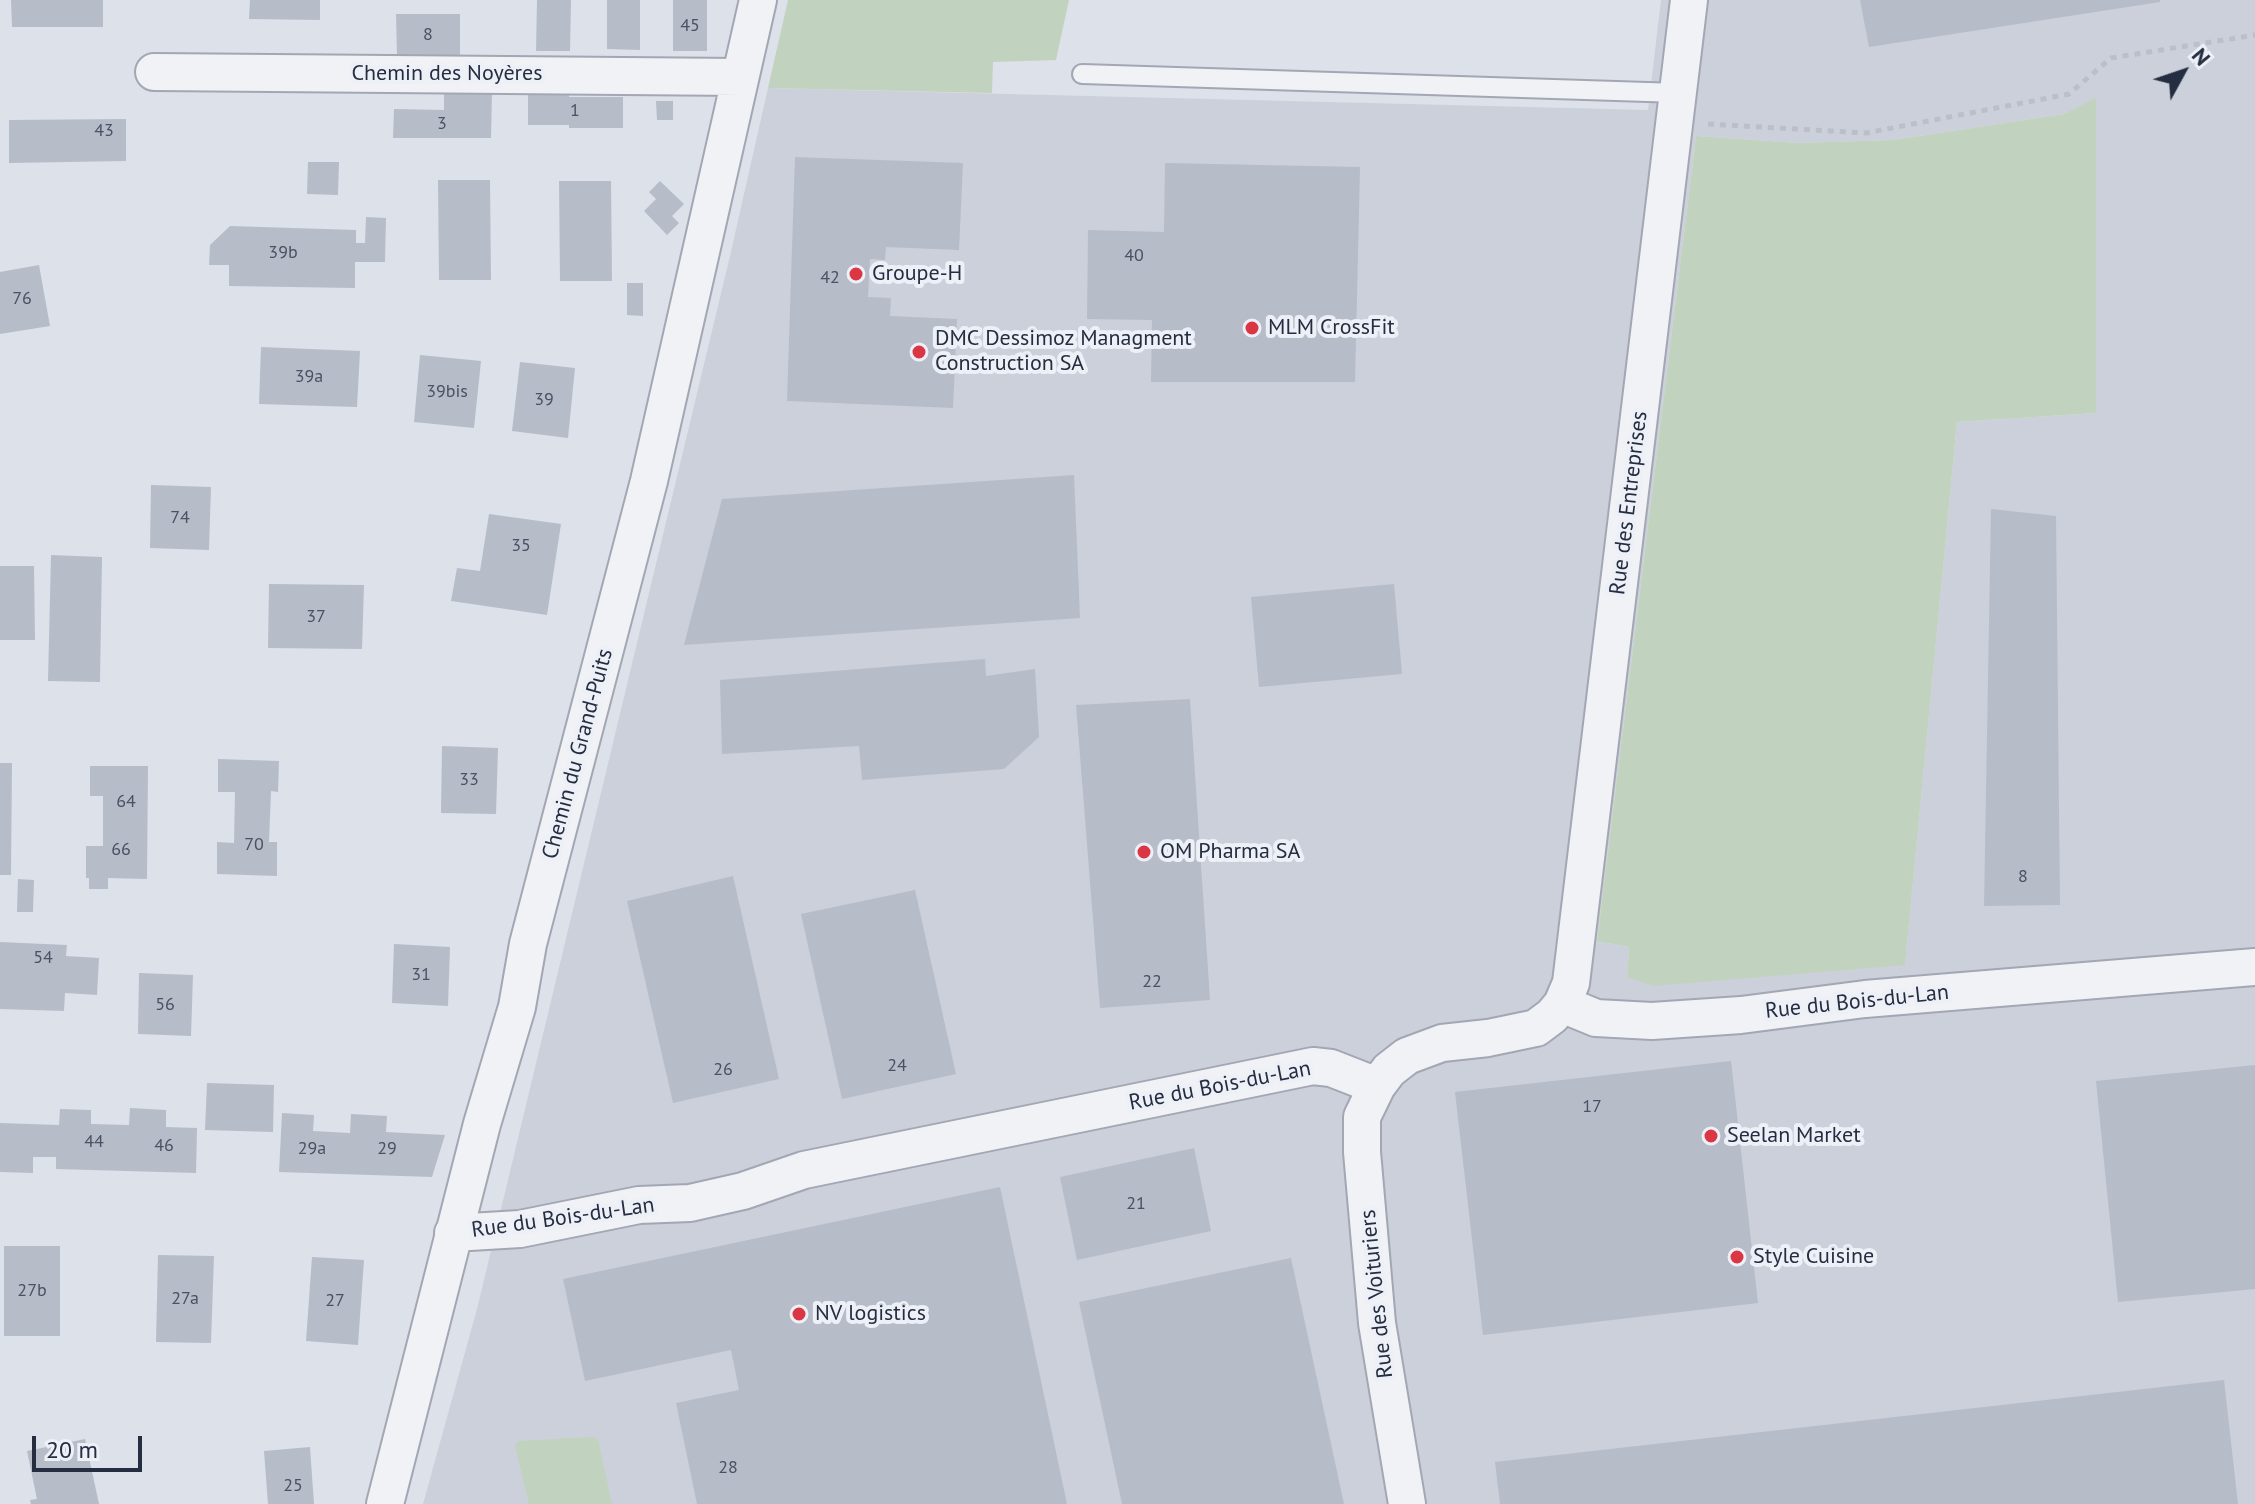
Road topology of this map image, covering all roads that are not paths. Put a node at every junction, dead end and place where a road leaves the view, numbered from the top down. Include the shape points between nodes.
1 (758, 0) edge
2 (1689, 0) edge
3 (154, 72) dead end
4 (1082, 74) dead end
5 (740, 77) junction
6 (1677, 108) junction
7 (2255, 967) edge
8 (1562, 1004) junction
9 (1377, 1086) junction
10 (453, 1233) junction
11 (385, 1504) edge
12 (1407, 1504) edge

1 - 5 street, Chemin du Grand-Puits
2 - 6 street, Rue des Entreprises
3 - 5 street, Chemin des Noyères
4 - 6 lane
5 - 10 street, Chemin du Grand-Puits via 649,481 528,944 517,1007
6 - 8 street, Rue des Entreprises via 1571,983
7 - 8 street, Rue du Bois-du-Lan via 1652,1021 1596,1018
8 - 9 street via 1536,1028 1442,1043 1415,1053 1389,1070
9 - 10 street, Rue du Bois-du-Lan via 1313,1066 804,1170 690,1203 639,1205 520,1229
9 - 12 street, Rue des Voituriers via 1362,1117 1362,1152 1377,1323
10 - 11 street, Chemin du Grand-Puits

